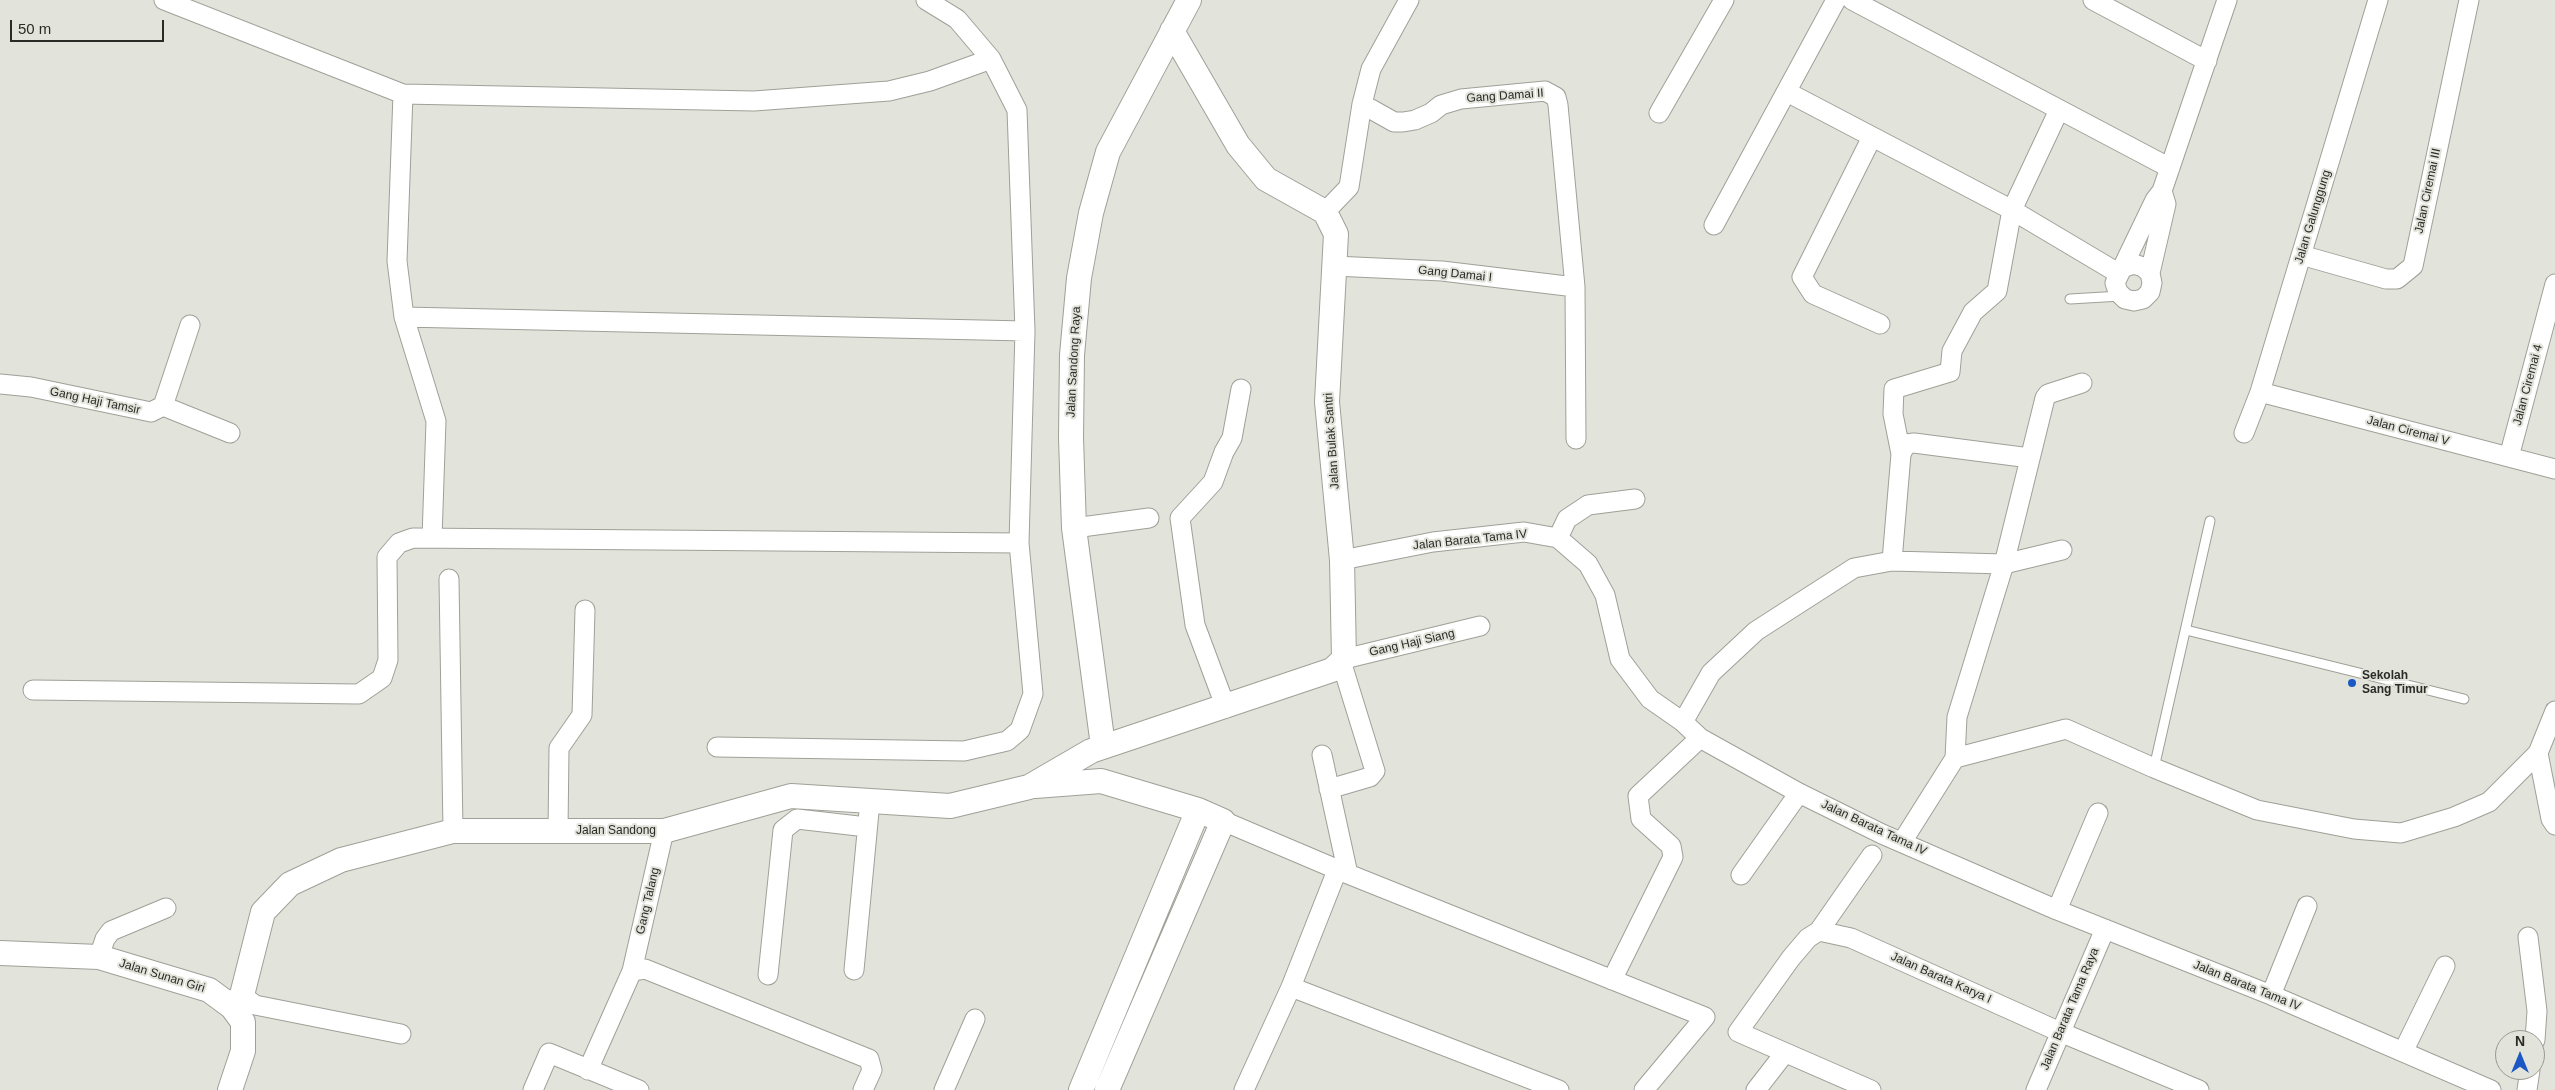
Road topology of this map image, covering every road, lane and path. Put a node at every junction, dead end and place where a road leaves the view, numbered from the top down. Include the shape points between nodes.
1 (164, 0) edge
2 (926, 0) edge
3 (951, 0) edge
4 (1189, 0) edge
5 (1409, 0) edge
6 (1724, 0) edge
7 (1836, 0) edge
8 (1852, 0) edge
9 (2093, 0) edge
10 (2226, 0) edge
11 (2378, 0) edge
12 (2469, 0) edge
13 (957, 19) junction
14 (1172, 31) junction
15 (991, 58) junction
16 (2207, 61) junction
17 (1787, 92) junction
18 (403, 94) junction
19 (1362, 104) junction
20 (2059, 110) junction
21 (1659, 113) dead end
22 (1872, 137) junction
23 (2170, 168) junction
24 (2162, 191) junction
25 (2012, 210) junction
26 (1325, 212) junction
27 (1714, 225) dead end
28 (2301, 255) junction
29 (1334, 266) junction
30 (2121, 270) junction
31 (2150, 274) junction
32 (2555, 284) edge
33 (1575, 287) junction
34 (2122, 296) junction
35 (2070, 299) dead end
36 (404, 317) junction
37 (1880, 324) dead end
38 (190, 325) dead end
39 (1025, 331) junction
40 (2082, 383) dead end
41 (0, 384) edge
42 (1241, 389) dead end
43 (2260, 392) junction
44 (163, 406) junction
45 (230, 433) dead end
46 (2244, 433) dead end
47 (1576, 439) dead end
48 (1901, 454) junction
49 (2508, 457) junction
50 (2030, 458) junction
51 (2555, 469) edge
52 (1635, 499) dead end
53 (1149, 518) dead end
54 (2210, 521) dead end
55 (1074, 528) junction
56 (432, 538) junction
57 (1558, 538) junction
58 (1019, 543) junction
59 (2062, 550) dead end
60 (1342, 560) junction
61 (1892, 561) junction
62 (2004, 564) junction
63 (449, 579) dead end
64 (585, 610) dead end
65 (1480, 626) dead end
66 (2186, 630) junction
67 (1342, 660) junction
68 (33, 690) dead end
69 (2464, 699) dead end
70 (1226, 708) junction
71 (2555, 711) edge
72 (1683, 722) junction
73 (1700, 738) junction
74 (1103, 746) junction
75 (717, 747) dead end
76 (2538, 753) junction
77 (1322, 755) dead end
78 (1955, 758) junction
79 (2154, 768) junction
80 (1029, 787) junction
81 (1329, 789) junction
82 (1799, 793) junction
83 (870, 801) junction
84 (1198, 810) junction
85 (2098, 814) dead end
86 (1223, 821) junction
87 (2555, 825) edge
88 (867, 827) junction
89 (558, 831) junction
90 (664, 831) junction
91 (453, 832) junction
92 (1902, 842) junction
93 (1872, 855) dead end
94 (1343, 871) junction
95 (1742, 875) dead end
96 (2307, 906) dead end
97 (166, 908) dead end
98 (2057, 910) junction
99 (2105, 929) junction
100 (1819, 931) junction
101 (2528, 936) dead end
102 (0, 953) edge
103 (99, 957) junction
104 (2445, 966) dead end
105 (854, 970) dead end
106 (632, 971) junction
107 (768, 975) dead end
108 (1612, 980) junction
109 (1291, 987) junction
110 (2271, 995) junction
111 (237, 1001) junction
112 (976, 1018) dead end
113 (2535, 1030) edge
114 (2060, 1032) junction
115 (401, 1034) dead end
116 (2403, 1052) junction
117 (1784, 1054) junction
118 (588, 1070) junction
119 (1250, 1088) edge
120 (230, 1090) edge
121 (533, 1090) edge
122 (639, 1090) edge
123 (863, 1090) edge
124 (944, 1090) edge
125 (1081, 1090) edge
126 (1107, 1090) edge
127 (1559, 1090) edge
128 (1644, 1090) edge
129 (1756, 1090) edge
130 (1871, 1090) edge
131 (2036, 1090) edge
132 (2199, 1090) edge
133 (2491, 1090) edge

1 - 18 street
2 - 13 street
3 - 13 street
4 - 14 street, Jalan Sandong Raya
5 - 19 street via 1371,69
6 - 21 street
7 - 17 street
8 - 20 street
9 - 16 street
10 - 16 street
11 - 28 street, Jalan Galunggung
12 - 28 street, Jalan Ciremai III via 2412,266 2396,279 2386,279
13 - 15 street
14 - 26 street via 1238,145 1266,179
14 - 55 street, Jalan Sandong Raya via 1108,152 1091,213 1079,278 1072,355
15 - 18 street via 930,81 889,91 764,100
15 - 39 street via 1017,110
16 - 23 street
17 - 22 street
17 - 27 street
18 - 36 street via 397,261
19 - 26 street via 1349,187
19 - 33 street, Gang Damai II via 1394,122 1403,122 1415,120 1441,105 1461,99 1545,91 1556,97
20 - 23 street
20 - 25 street
22 - 25 street
22 - 37 street via 1802,277 1813,294
23 - 24 street
24 - 30 street
24 - 31 street via 2166,204
25 - 30 street
25 - 48 street via 1997,292 1973,312 1952,351 1950,372 1894,389 1893,414
26 - 29 street, Jalan Bulak Santri via 1336,234
28 - 43 street, Jalan Galunggung
29 - 33 street, Gang Damai I via 1442,271
29 - 60 street, Jalan Bulak Santri via 1327,402
30 - 31 street via 2134,264
30 - 34 street via 2115,283
31 - 34 street via 2150,292 2143,299 2134,301
32 - 49 street, Jalan Ciremai 4
33 - 47 street
34 - 35 lane
36 - 39 street
36 - 56 street via 436,421
38 - 44 street
39 - 58 street
40 - 50 street via 2048,394 2045,398
41 - 44 street, Gang Haji Tamsir via 31,387 151,412
42 - 70 street via 1232,438 1213,482 1180,518 1195,625
43 - 46 street, Jalan Galunggung
43 - 49 street, Jalan Ciremai V
44 - 45 street
48 - 50 street via 1906,444 1914,443
48 - 61 street
49 - 51 street, Jalan Ciremai V
50 - 62 street
52 - 57 street via 1588,505 1567,519
53 - 55 street
54 - 66 lane
55 - 74 street, Jalan Sandong Raya
56 - 58 street
56 - 68 street via 413,538 399,543 387,557 388,660 382,678 360,694
57 - 60 street, Jalan Barata Tama IV via 1524,532 1434,542
57 - 72 street, Jalan Barata Tama IV via 1588,564 1605,595 1620,659 1650,699
58 - 75 street via 1033,694 1020,730 1007,741 964,750
59 - 62 street
60 - 67 street, Jalan Bulak Santri
61 - 62 street
61 - 72 street via 1854,568 1756,630 1711,673
62 - 78 street via 1956,717
63 - 91 street
64 - 89 street via 582,715 559,748
65 - 67 street, Gang Haji Siang
66 - 69 lane
66 - 79 lane
67 - 70 street via 1332,670
67 - 81 street via 1375,771 1370,777
70 - 74 street
71 - 76 street
72 - 73 street, Jalan Barata Tama IV
73 - 82 street, Jalan Barata Tama IV
73 - 108 street via 1638,796 1641,818 1671,846 1673,857
74 - 80 street, Jalan Sandong
76 - 79 street via 2489,802 2401,833 2354,829 2257,810
76 - 87 street via 2551,819
77 - 81 street
78 - 79 street via 2066,729
78 - 92 street
80 - 83 street, Jalan Sandong via 950,806
80 - 84 street via 1101,781
81 - 94 street
82 - 92 street, Jalan Barata Tama IV
82 - 95 street
83 - 88 street
83 - 90 street, Jalan Sandong via 791,796
84 - 86 street
84 - 125 street
85 - 98 street
86 - 94 street
86 - 126 street
88 - 105 street
88 - 107 street via 798,818 783,830
89 - 90 street, Jalan Sandong
89 - 91 street, Jalan Sandong
90 - 106 street, Gang Talang
91 - 111 street, Jalan Sandong via 341,860 290,884 263,912
92 - 98 street, Jalan Barata Tama IV
93 - 100 street
94 - 108 street
94 - 109 street
96 - 110 street
97 - 103 street via 111,931
98 - 99 street, Jalan Barata Tama IV
99 - 110 street, Jalan Barata Tama IV
99 - 114 street, Jalan Barata Tama Raya
100 - 114 street, Jalan Barata Karya I via 1851,938
100 - 117 street via 1797,951 1738,1032
101 - 113 street via 2537,1011
102 - 103 street, Jalan Sunan Giri
103 - 111 street, Jalan Sunan Giri
104 - 116 street
106 - 118 street, Gang Talang
106 - 123 street via 645,968 869,1059 872,1070
108 - 128 street via 1705,1017
109 - 119 street
109 - 127 street
110 - 116 street, Jalan Barata Tama IV
111 - 115 street
111 - 120 street, Jalan Sunan Giri via 243,1022 243,1052
112 - 124 street
114 - 131 street, Jalan Barata Tama Raya
114 - 132 street, Jalan Barata Karya I
116 - 133 street, Jalan Barata Tama IV
117 - 129 street
117 - 130 street
118 - 121 street via 549,1053
118 - 122 street

